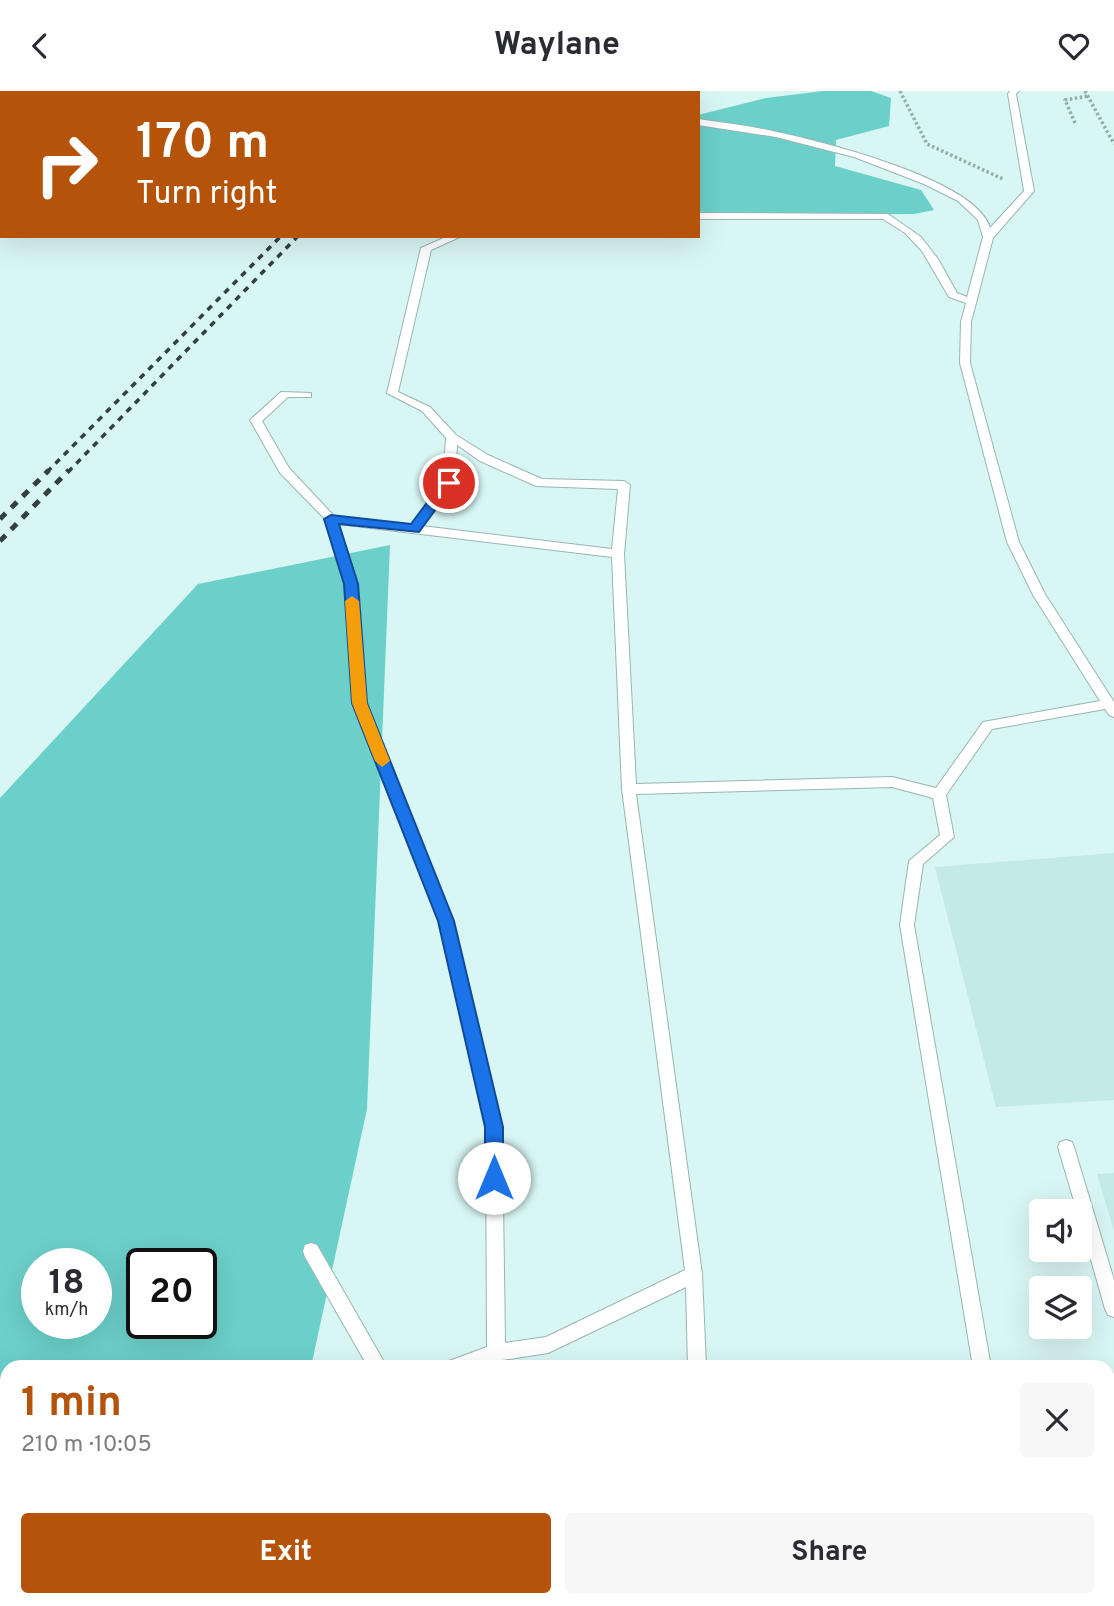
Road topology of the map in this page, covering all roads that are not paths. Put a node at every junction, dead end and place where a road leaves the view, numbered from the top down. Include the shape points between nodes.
1 (1014, 91) edge
2 (700, 122) edge
3 (700, 216) edge
4 (988, 237) junction
5 (452, 238) edge
6 (972, 302) junction
7 (307, 395) dead end
8 (452, 437) junction
9 (331, 519) junction
10 (414, 529) junction
11 (618, 554) junction
12 (1111, 708) edge
13 (629, 789) junction
14 (939, 794) junction
15 (1066, 1147) dead end
16 (312, 1251) dead end
17 (694, 1273) junction
18 (1114, 1309) edge
19 (496, 1353) junction
20 (374, 1360) edge
21 (476, 1360) edge
22 (697, 1360) edge
23 (981, 1360) edge

1 - 4 lane via 1029,191
2 - 4 lane via 790,137 857,155 927,182 961,199 983,219
3 - 6 lane via 885,216 909,228 937,264 953,295
4 - 6 lane
5 - 8 lane via 426,248 393,393 426,409
6 - 12 lane via 965,363 1013,542 1039,595
7 - 9 lane via 285,394 256,420 284,470
8 - 10 lane via 449,483
8 - 11 lane via 484,458 540,482 624,485
9 - 10 lane
9 - 19 lane via 351,584 359,703 446,921 494,1127
10 - 11 lane
11 - 13 lane
12 - 14 lane via 988,725
13 - 14 lane via 892,782
13 - 17 lane
14 - 23 lane via 947,837 916,861 907,925
15 - 18 lane
16 - 20 lane
17 - 19 lane via 548,1345
17 - 22 lane
19 - 21 lane

